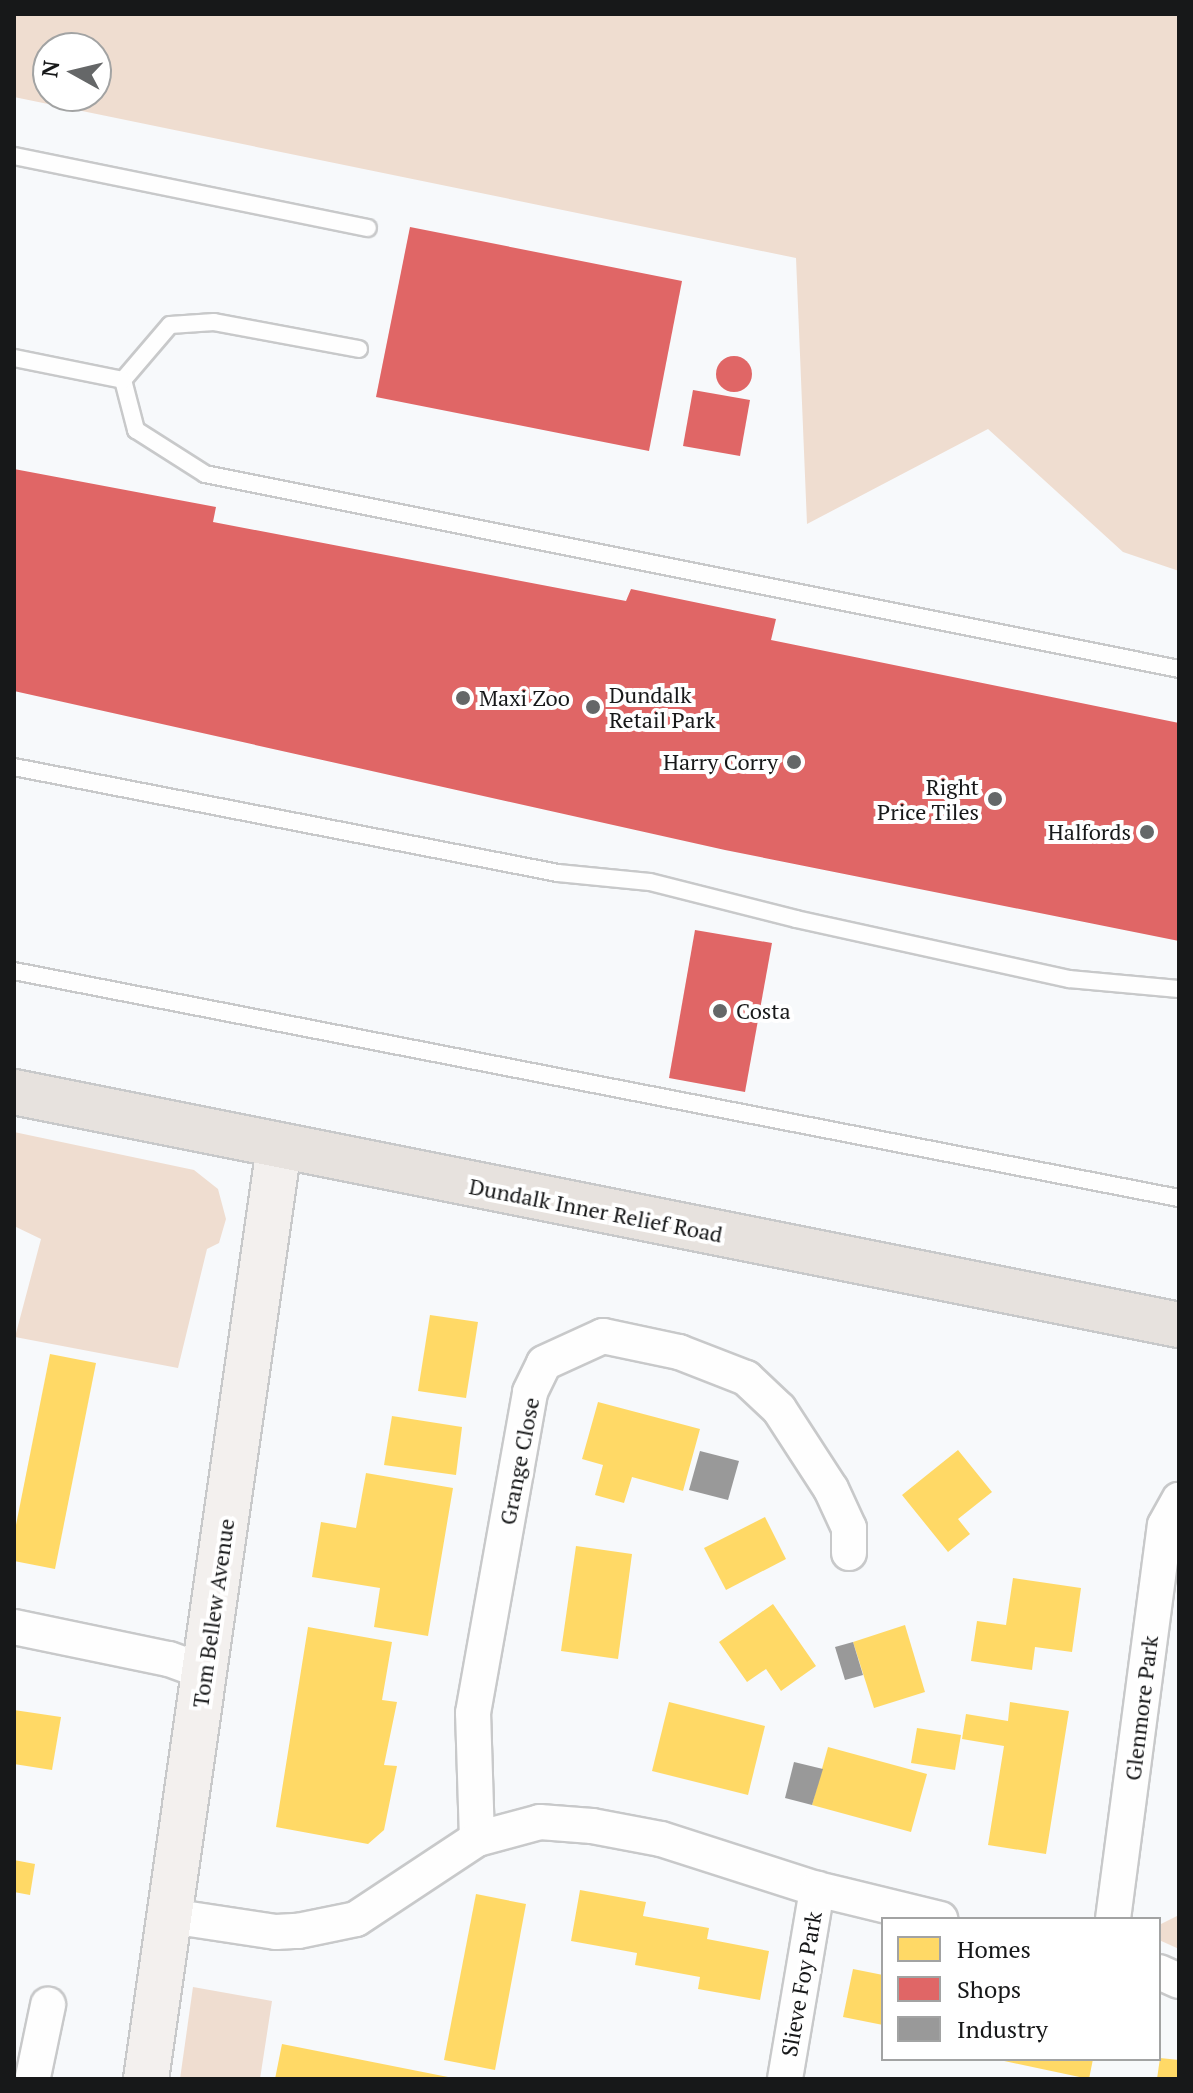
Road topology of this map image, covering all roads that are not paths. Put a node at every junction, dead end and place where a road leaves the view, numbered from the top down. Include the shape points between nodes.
1 (14, 156) edge
2 (368, 228) dead end
3 (359, 349) dead end
4 (14, 358) edge
5 (123, 380) junction
6 (1179, 669) edge
7 (14, 767) edge
8 (14, 971) edge
9 (1179, 989) edge
10 (14, 1092) edge
11 (279, 1147) junction
12 (1179, 1198) edge
13 (1179, 1325) edge
14 (1179, 1500) edge
15 (849, 1553) dead end
16 (14, 1627) edge
17 (205, 1672) junction
18 (477, 1839) junction
19 (817, 1889) junction
20 (170, 1916) junction
21 (932, 1917) edge
22 (1113, 1917) edge
23 (48, 2005) dead end
24 (30, 2077) edge
25 (146, 2079) edge
26 (785, 2079) edge

1 - 2 lane
3 - 5 lane via 214,322 170,325
4 - 5 lane
5 - 6 lane via 136,430 205,474
7 - 9 lane via 558,873 650,882 1069,979
8 - 12 lane
10 - 11 main road, Dundalk Inner Relief Road
11 - 13 main road, Dundalk Inner Relief Road
11 - 17 street, Tom Bellew Avenue
14 - 22 street, Glenmore Park via 1165,1525
15 - 18 street, Grange Close via 849,1528 831,1489 779,1409 746,1378 679,1352 603,1336 544,1363 530,1392 473,1713
16 - 17 street via 169,1659
17 - 20 street, Tom Bellew Avenue
18 - 19 street via 540,1822 592,1826 661,1839
18 - 20 street via 356,1919 276,1932
19 - 21 street
19 - 26 street, Slieve Foy Park
20 - 25 street, Tom Bellew Avenue
23 - 24 street

